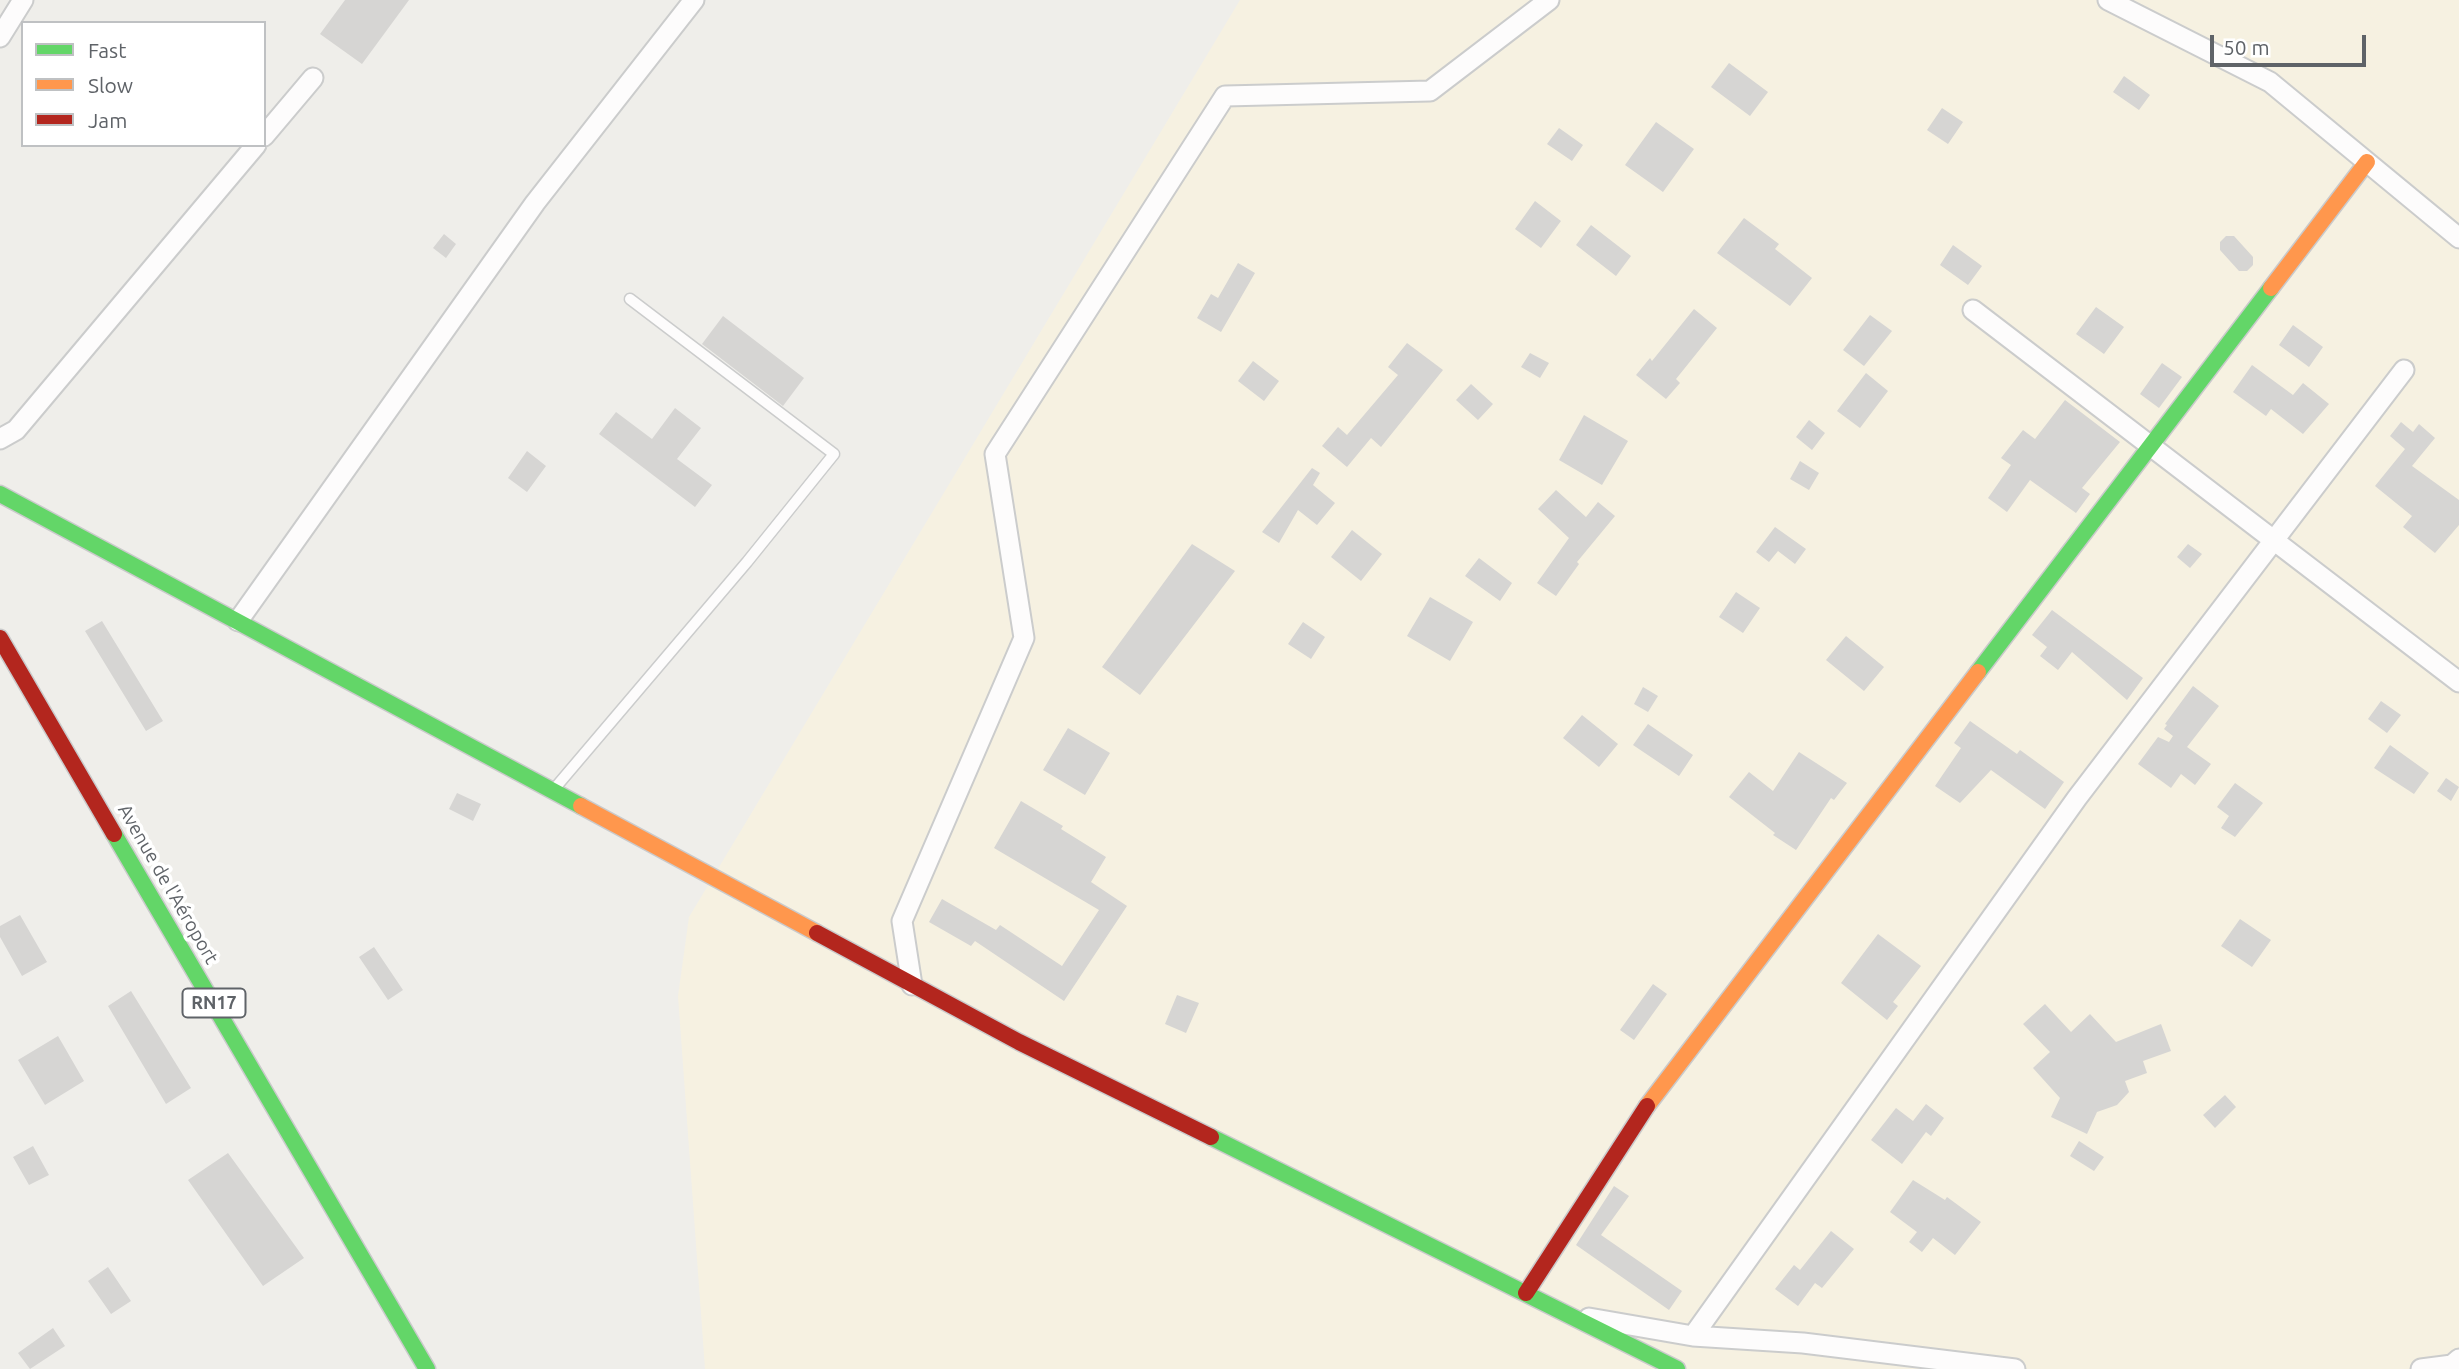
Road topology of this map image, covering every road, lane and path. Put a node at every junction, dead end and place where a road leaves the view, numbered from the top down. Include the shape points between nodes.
1 (23, 0) edge
2 (694, 0) edge
3 (1549, 0) edge
4 (2108, 0) edge
5 (0, 37) edge
6 (313, 78) dead end
7 (266, 134) edge
8 (254, 147) edge
9 (2367, 162) junction
10 (2459, 238) edge
11 (630, 299) dead end
12 (1973, 310) dead end
13 (2404, 370) dead end
14 (0, 439) edge
15 (2150, 446) junction
16 (0, 494) edge
17 (2275, 541) junction
18 (238, 621) junction
19 (0, 638) edge
20 (2459, 682) edge
21 (552, 791) junction
22 (912, 985) junction
23 (1525, 1293) junction
24 (1567, 1314) junction
25 (1693, 1336) junction
26 (2459, 1359) edge
27 (427, 1369) edge
28 (1677, 1369) edge
29 (2015, 1369) edge
30 (2421, 1369) edge

1 - 5 street
2 - 18 street via 535,203
3 - 22 street via 1430,90 1224,96 995,454 1024,638 902,921
4 - 9 street via 2270,82
6 - 7 street
8 - 14 street via 16,430
9 - 10 street
9 - 15 street
11 - 21 lane via 834,454
12 - 15 street
13 - 17 street
15 - 17 street
15 - 23 street via 1641,1114
16 - 18 street
17 - 20 street
17 - 25 street via 2077,798
18 - 21 street
19 - 27 street, Avenue de l'Aéroport / RN17
21 - 22 street
22 - 23 street
23 - 24 street
24 - 25 street
24 - 28 street
25 - 29 street via 1803,1343
26 - 30 street via 2452,1365

